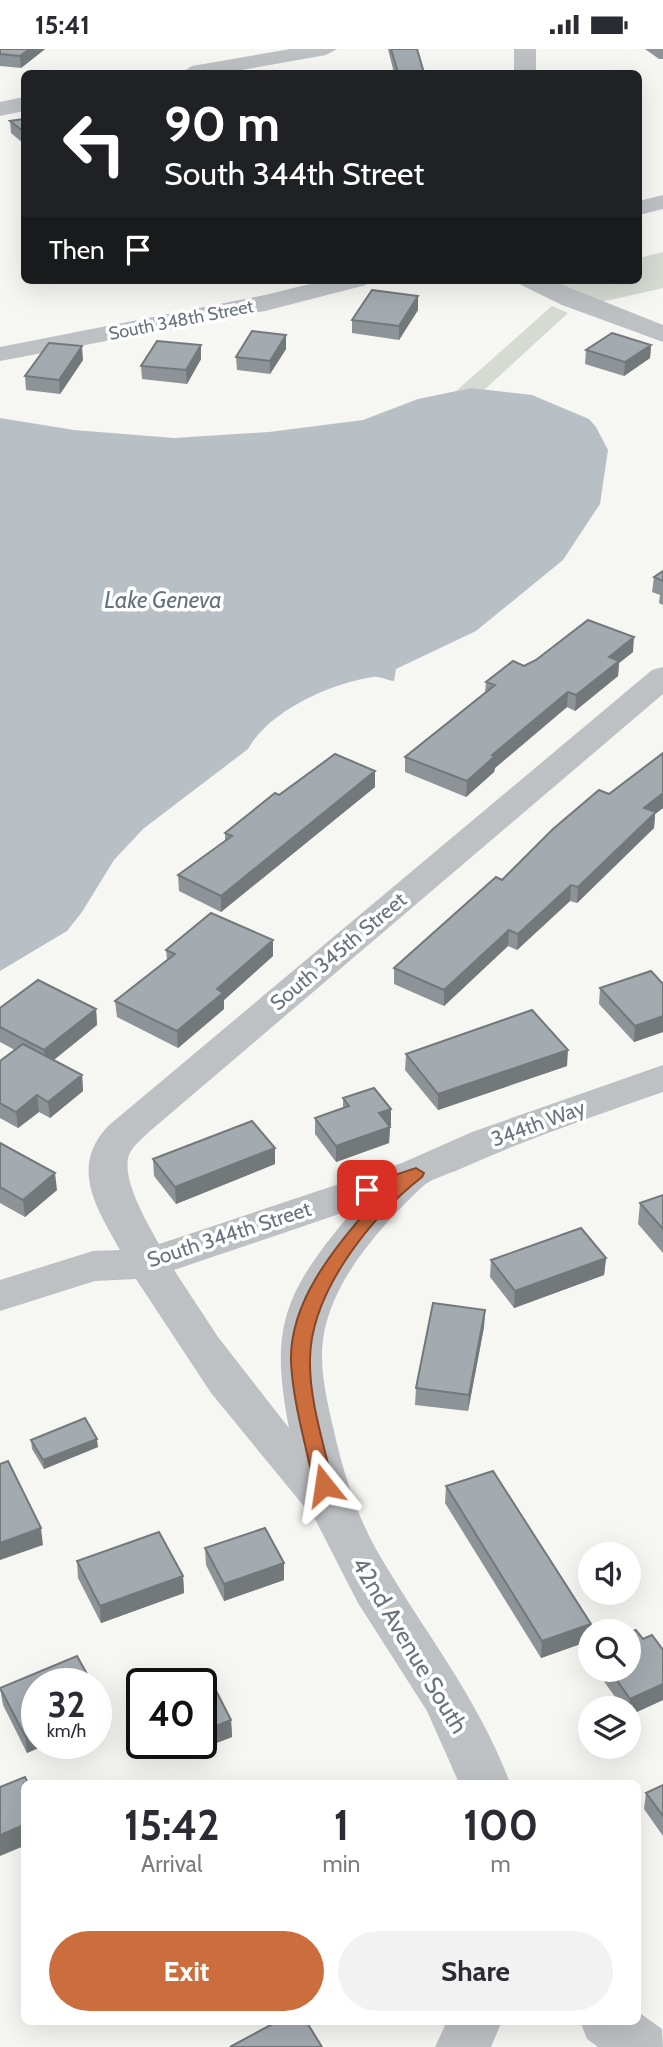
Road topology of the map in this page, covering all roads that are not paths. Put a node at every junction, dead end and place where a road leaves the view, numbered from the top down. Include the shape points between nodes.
1 (327, 49) edge
2 (525, 49) edge
3 (209, 70) edge
4 (525, 70) edge
5 (21, 105) edge
6 (0, 109) edge
7 (663, 202) edge
8 (642, 207) edge
9 (341, 284) edge
10 (538, 284) edge
11 (663, 334) edge
12 (3, 354) dead end
13 (661, 681) edge
14 (663, 1078) edge
15 (416, 1173) junction
16 (148, 1263) junction
17 (0, 1296) edge
18 (331, 1508) junction
19 (483, 1780) edge
20 (473, 2025) edge
21 (612, 2025) edge
22 (463, 2047) edge
23 (642, 2047) edge

1 - 3 street
2 - 4 street
5 - 6 street
7 - 8 street
9 - 12 street, South 348th Street
10 - 11 street
13 - 16 street, South 345th Street via 119,1139 106,1163 117,1205
14 - 15 street, 344th Way via 486,1141
15 - 16 street, South 344th Street
15 - 18 street, 42nd Avenue South via 392,1192 336,1260 314,1301 302,1337 300,1362 316,1462
16 - 17 street, South 344th Street via 93,1266
16 - 18 street, 42nd Avenue South via 247,1408
18 - 19 street, 42nd Avenue South via 360,1565 449,1705
20 - 22 street
21 - 23 street

